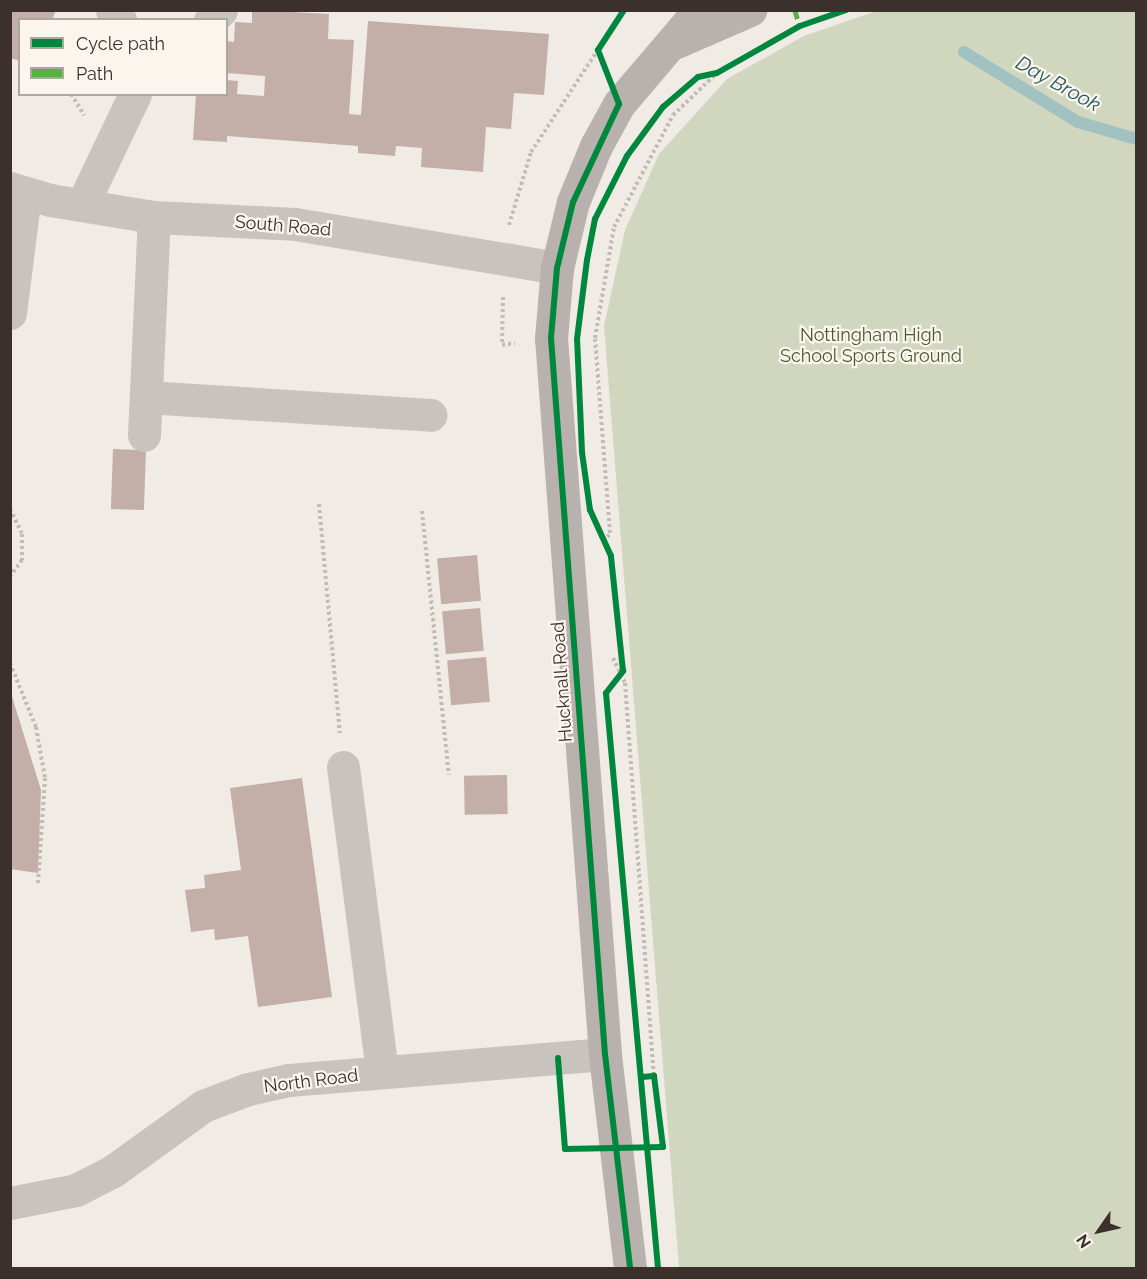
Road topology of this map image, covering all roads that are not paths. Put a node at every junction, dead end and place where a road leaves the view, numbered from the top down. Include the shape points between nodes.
1 (699, 10) edge
2 (750, 10) edge
3 (672, 44) junction
4 (134, 96) edge
5 (15, 192) edge
6 (83, 203) junction
7 (154, 217) junction
8 (557, 268) junction
9 (10, 313) edge
10 (146, 397) junction
11 (430, 415) dead end
12 (144, 435) dead end
13 (344, 767) road end
14 (605, 1054) junction
15 (382, 1072) junction
16 (10, 1203) edge
17 (630, 1269) edge

1 - 3 main road, Hucknall Road
2 - 3 main road, Hucknall Road
3 - 8 main road, Hucknall Road via 618,104 573,202
4 - 6 lane
5 - 6 lane, South Road
5 - 9 lane
6 - 7 lane, South Road
7 - 8 lane, South Road via 295,224
7 - 10 lane
8 - 14 main road, Hucknall Road via 554,379
10 - 11 lane
10 - 12 lane
13 - 15 lane
14 - 15 lane, North Road
14 - 17 main road, Hucknall Road
15 - 16 lane, North Road via 248,1089 203,1106 113,1171 76,1190

